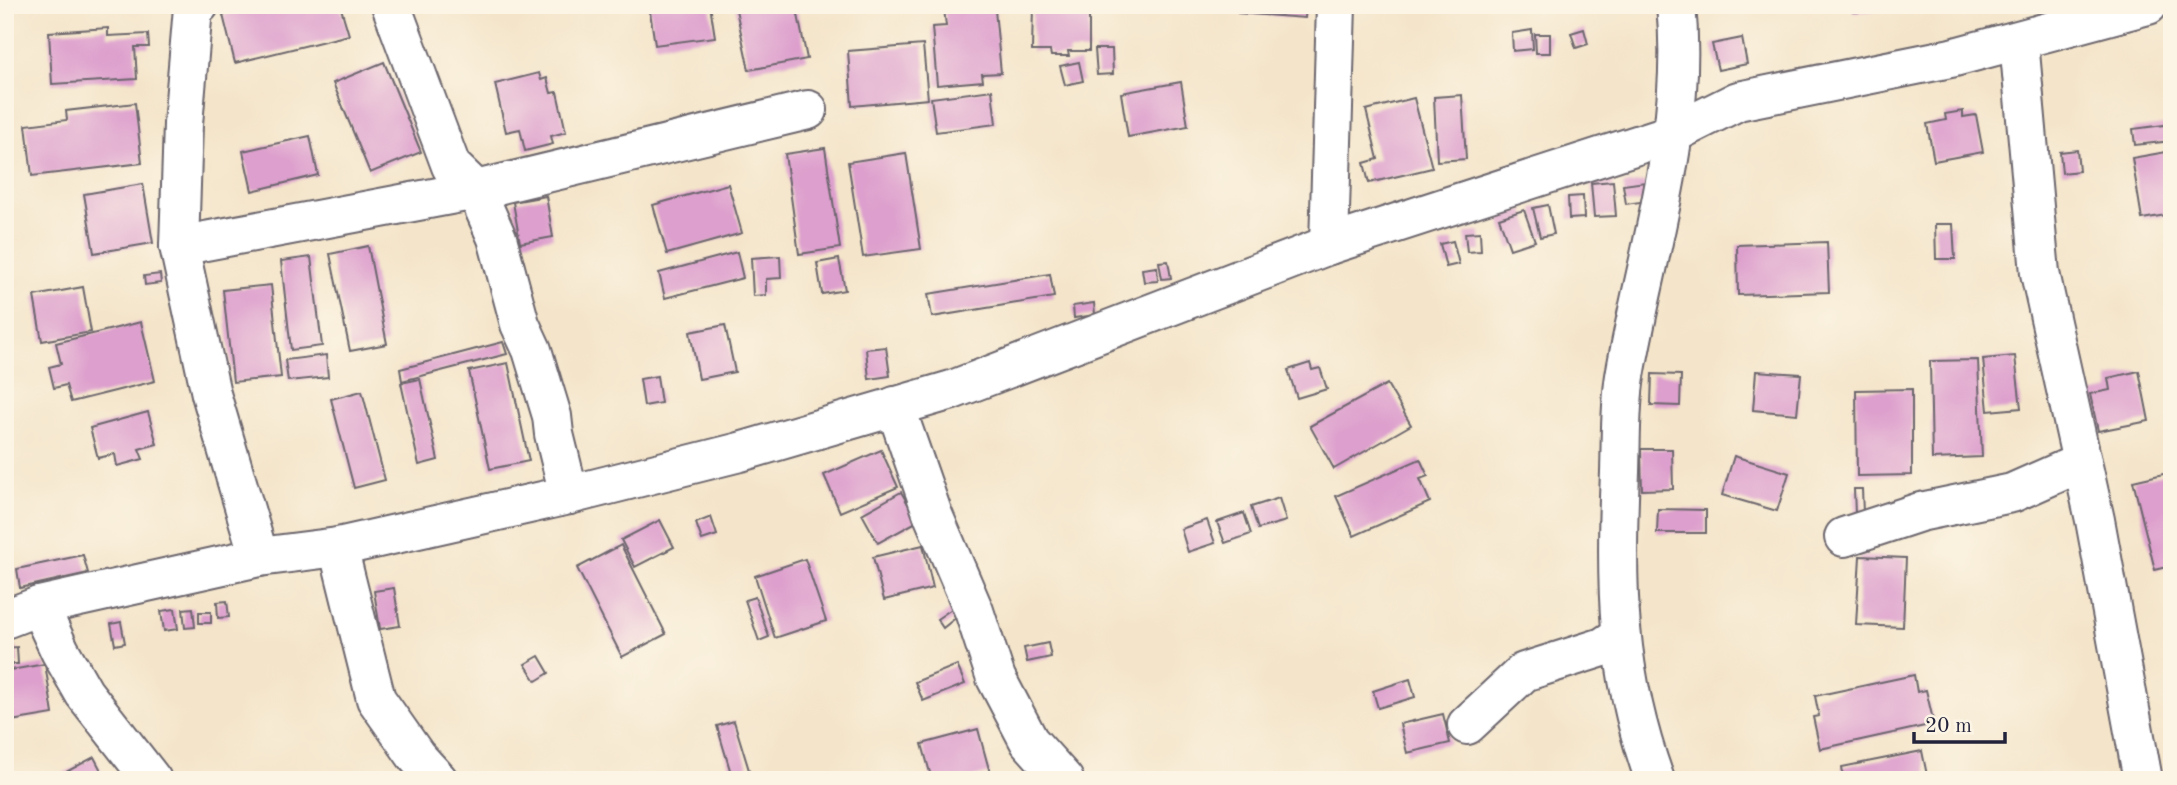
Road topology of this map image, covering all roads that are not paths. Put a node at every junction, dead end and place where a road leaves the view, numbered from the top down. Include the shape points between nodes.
1 (199, 5) edge
2 (391, 5) edge
3 (1336, 5) edge
4 (1676, 5) edge
5 (2148, 5) edge
6 (2019, 41) junction
7 (808, 110) dead end
8 (1674, 133) junction
9 (476, 190) junction
10 (1329, 245) junction
11 (179, 246) junction
12 (895, 406) junction
13 (2082, 462) junction
14 (569, 495) junction
15 (1844, 537) dead end
16 (338, 547) junction
17 (259, 557) junction
18 (22, 612) edge
19 (1621, 635) junction
20 (1467, 725) dead end
21 (152, 780) edge
22 (438, 780) edge
23 (1064, 780) edge
24 (1655, 780) edge
25 (2143, 780) edge

1 - 11 street via 192,8
2 - 9 street via 451,166
3 - 10 street
4 - 8 street
5 - 6 street
6 - 8 street via 1738,102
6 - 13 street via 2040,273
7 - 9 street
8 - 10 street
8 - 19 street via 1624,380 1616,575
9 - 11 street
9 - 14 street via 498,238 520,324 552,416
10 - 12 street via 952,390
11 - 17 street via 211,394
12 - 14 street via 740,452
12 - 23 street via 996,678 1029,741
13 - 15 street via 2012,493 1920,512
13 - 25 street
14 - 16 street
16 - 17 street
16 - 22 street via 376,699
17 - 18 street
18 - 21 street via 60,651 84,693
19 - 20 street via 1604,647 1524,672
19 - 24 street via 1635,715

